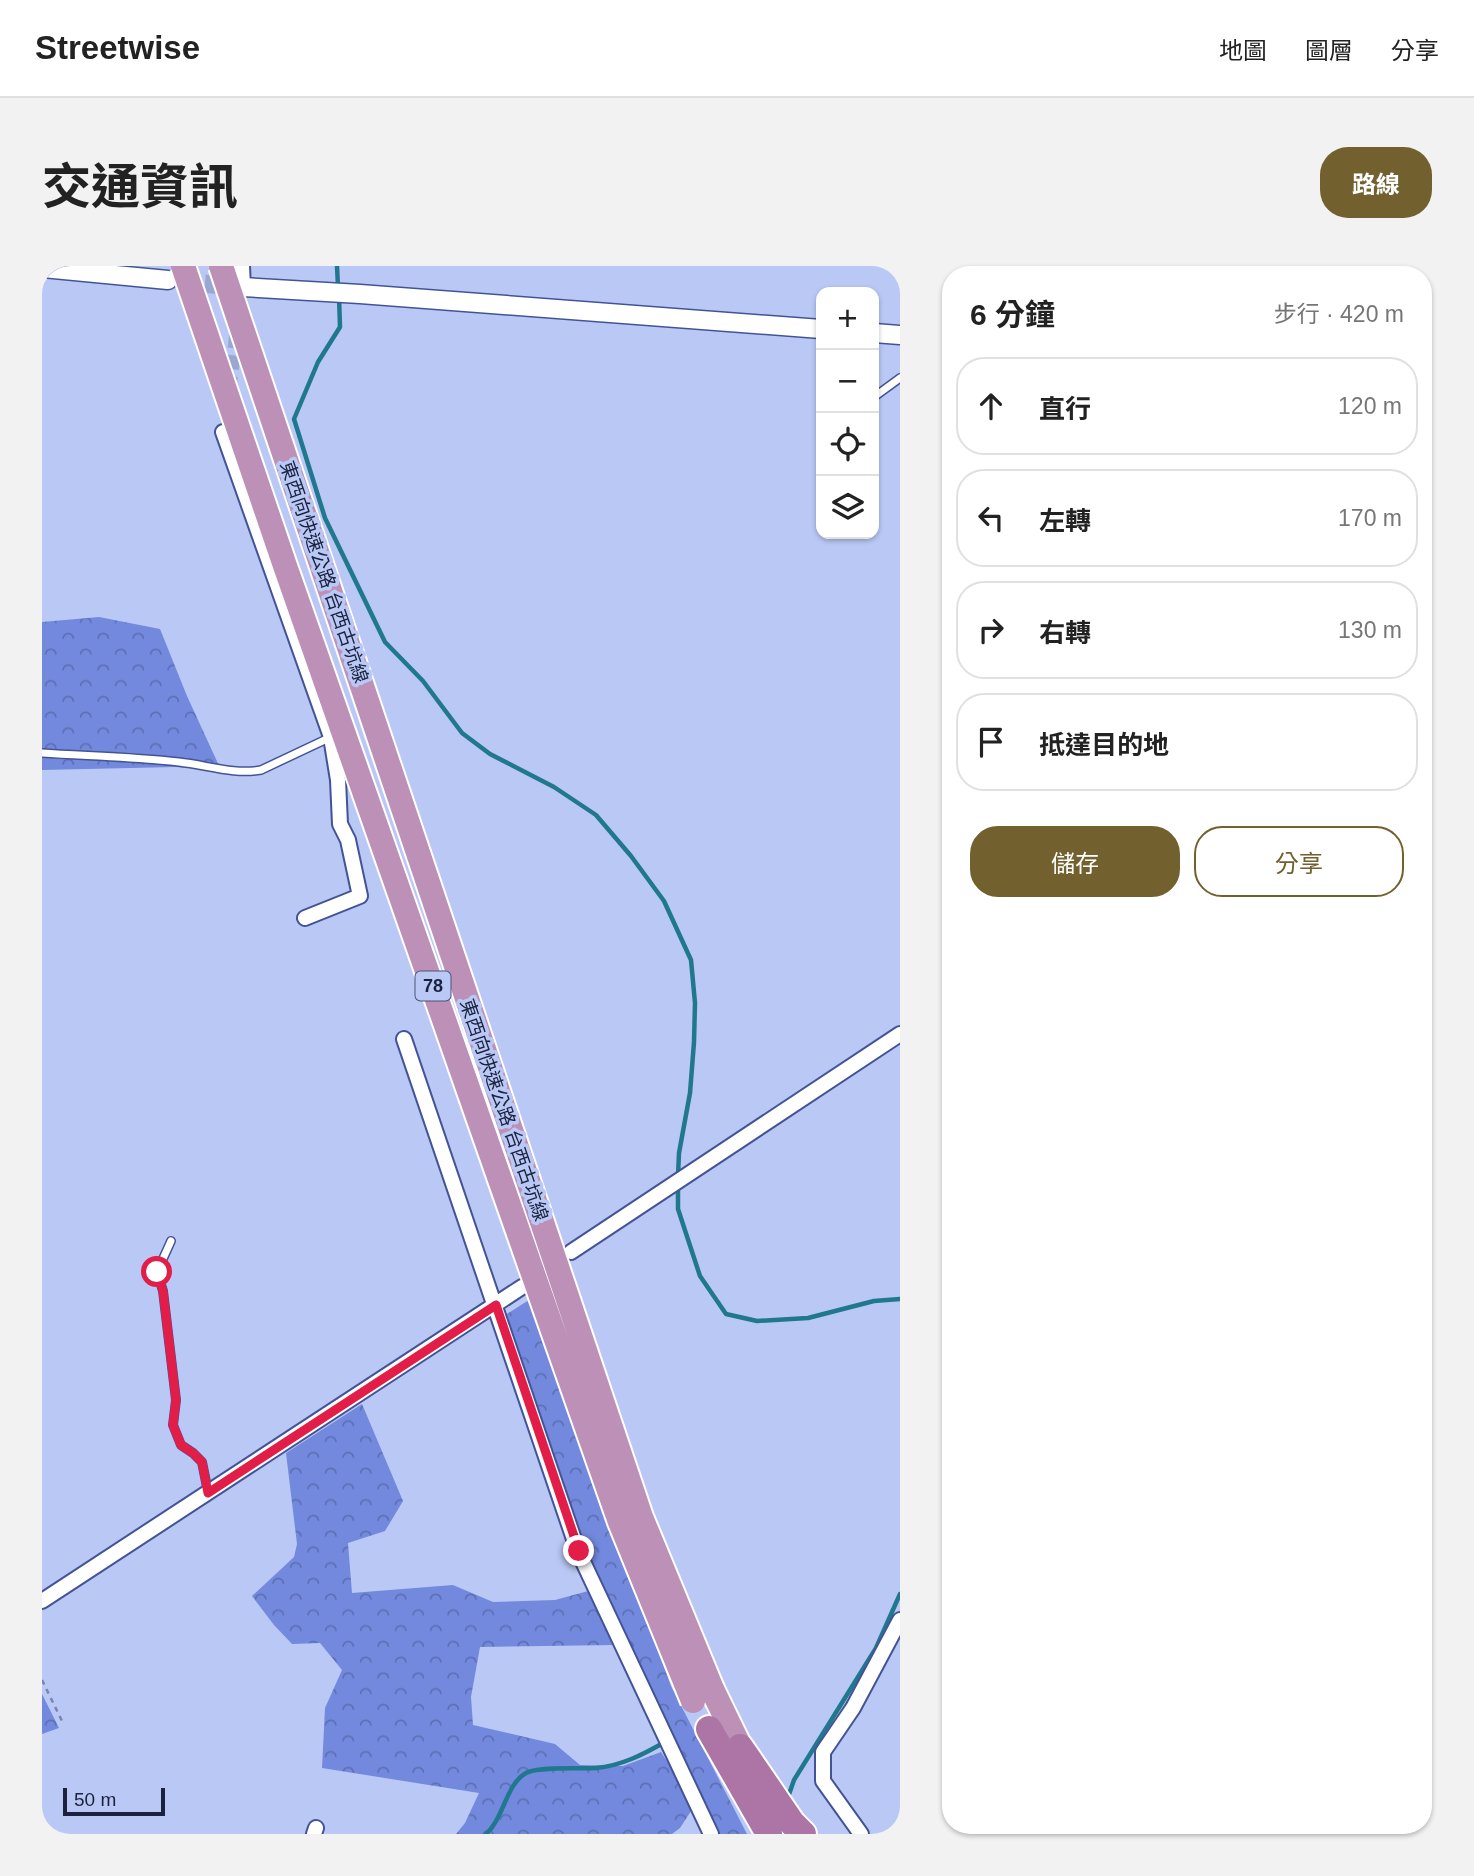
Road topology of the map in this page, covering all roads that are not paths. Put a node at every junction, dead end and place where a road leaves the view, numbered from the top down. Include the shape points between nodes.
1 (221, 266) edge
2 (242, 266) edge
3 (42, 268) edge
4 (175, 273) edge
5 (243, 287) joint
6 (816, 329) edge
7 (879, 333) edge
8 (900, 335) edge
9 (900, 378) edge
10 (879, 393) edge
11 (223, 432) dead end
12 (331, 737) junction
13 (42, 753) edge
14 (305, 918) dead end
15 (900, 1034) edge
16 (404, 1039) dead end
17 (171, 1241) dead end
18 (571, 1252) dead end
19 (522, 1287) dead end
20 (496, 1305) junction
21 (208, 1493) junction
22 (42, 1601) edge
23 (900, 1620) edge
24 (703, 1695) junction
25 (709, 1729) junction
26 (740, 1747) junction
27 (711, 1834) edge
28 (757, 1834) edge
29 (769, 1834) edge
30 (786, 1834) edge
31 (803, 1834) edge
32 (860, 1834) edge

1 - 24 highway, 東西向快速公路 台西古坑線 / 78, bridge
2 - 5 street
3 - 4 street
4 - 24 highway, 東西向快速公路 台西古坑線 / 78, bridge via 288,575 620,1522
5 - 6 street
7 - 8 street
9 - 10 lane
11 - 12 street
12 - 13 lane via 252,772
12 - 14 street via 340,824 360,896
15 - 18 street
16 - 20 street
17 - 21 lane via 157,1272 176,1400 173,1425 181,1445 202,1462
19 - 20 street
20 - 21 street
20 - 27 street via 579,1551
21 - 22 street
23 - 32 street via 853,1708 823,1752 823,1781
24 - 25 highway, 東西向快速公路 台西古坑線 / 78
24 - 26 highway, 東西向快速公路 台西古坑線 / 78
25 - 28 highway
25 - 29 highway
26 - 30 highway
26 - 31 highway

